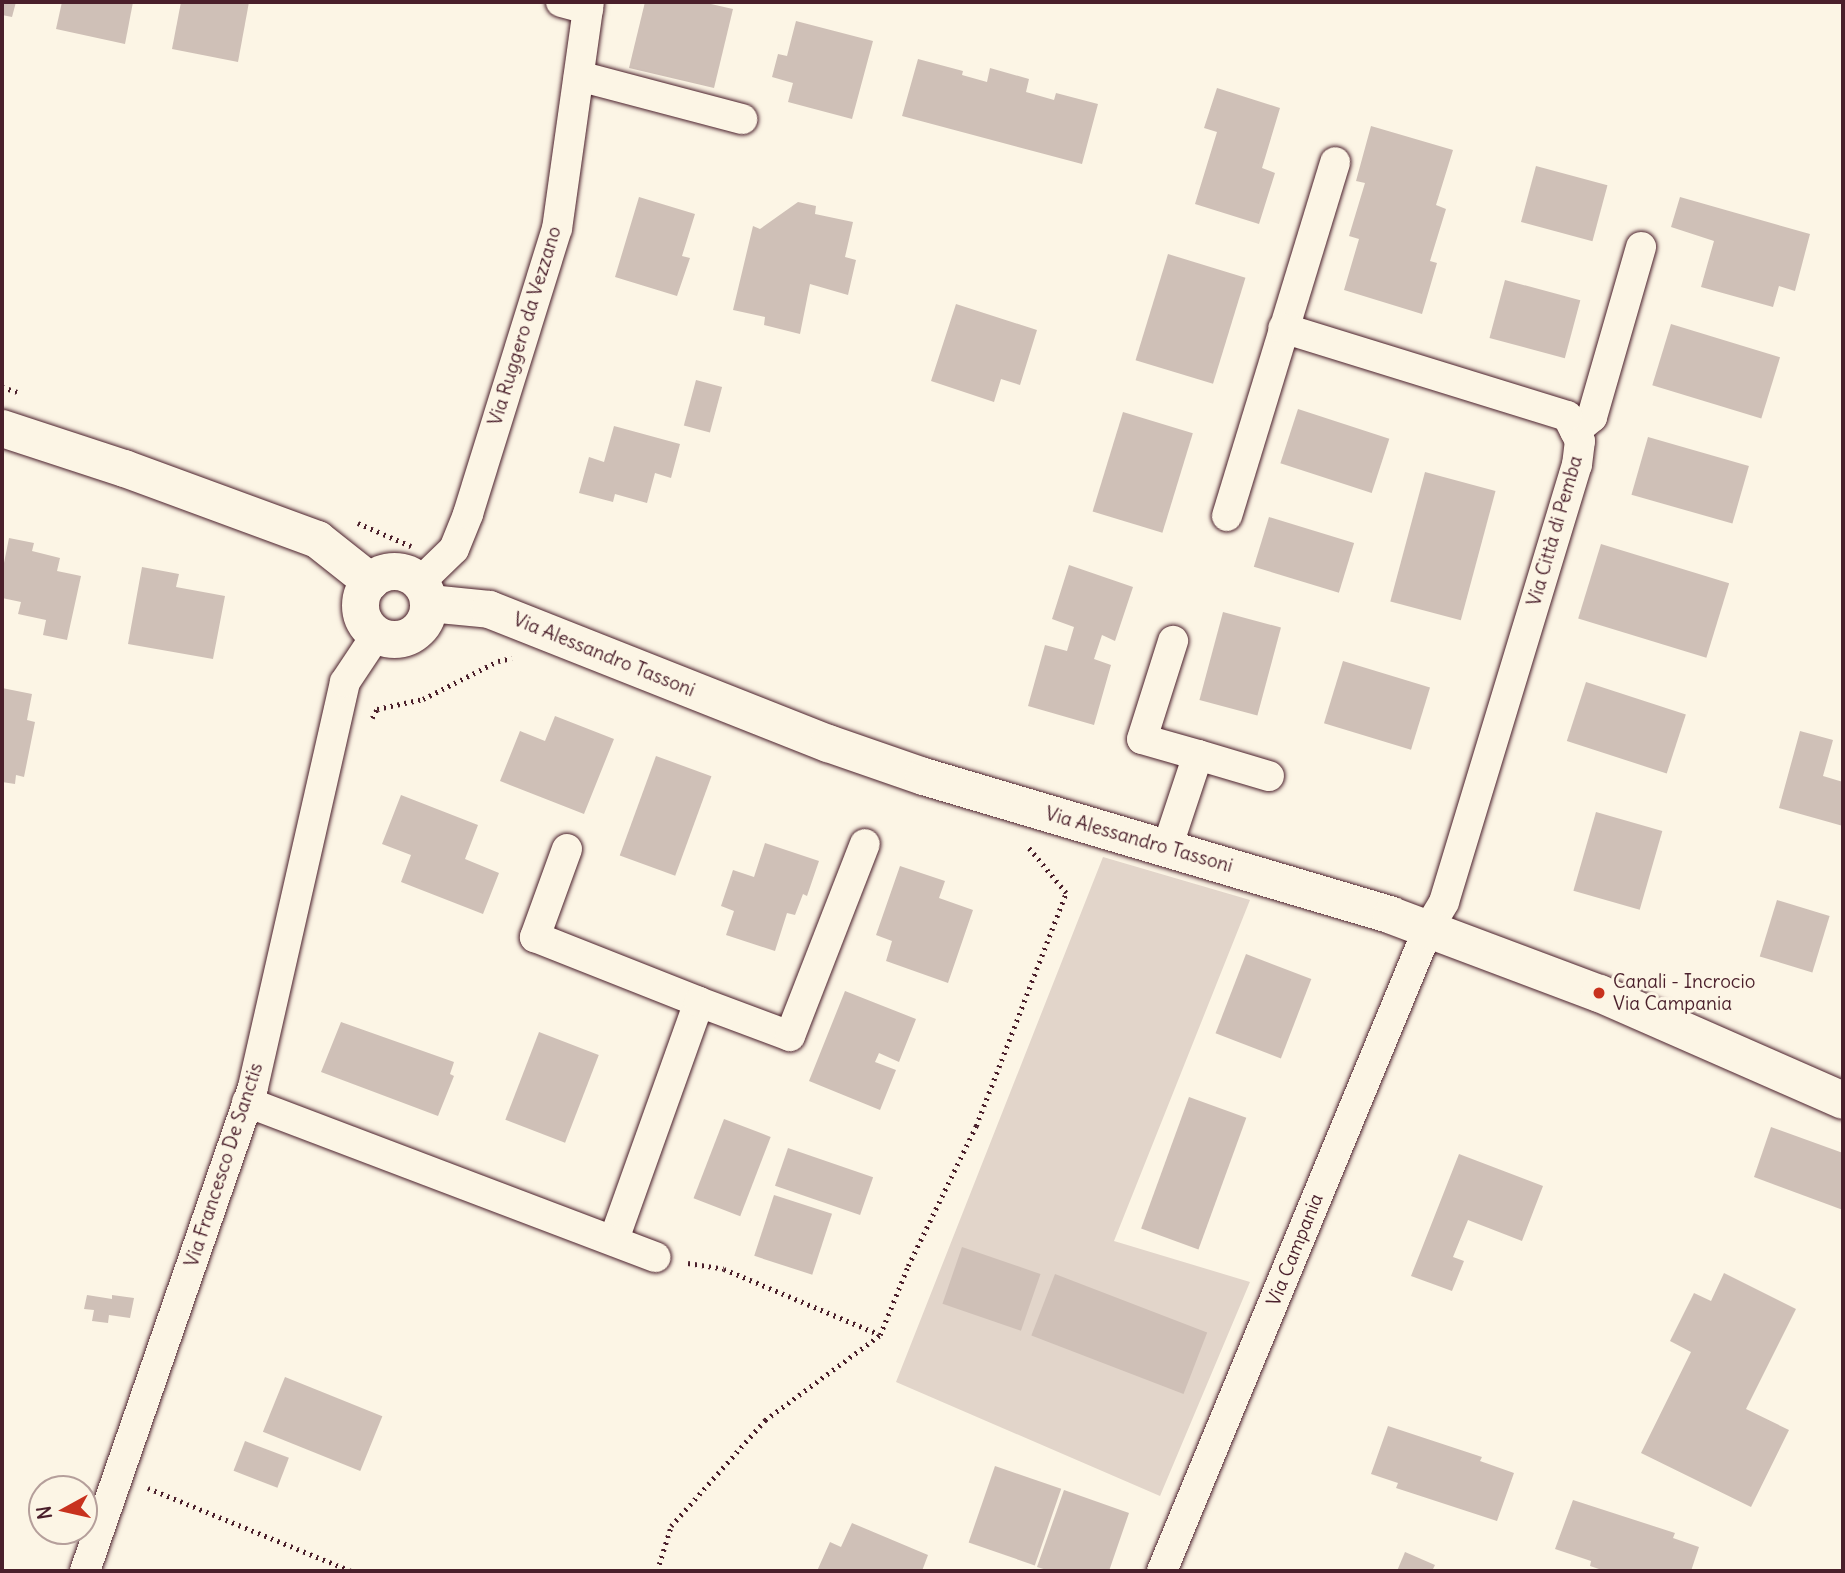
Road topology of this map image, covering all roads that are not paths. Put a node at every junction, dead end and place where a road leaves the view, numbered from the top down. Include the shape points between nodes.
1 (580, 4) edge
2 (579, 76) junction
3 (742, 119) dead end
4 (1335, 162) dead end
5 (1641, 247) dead end
6 (1283, 328) junction
7 (2, 428) edge
8 (1575, 431) junction
9 (1227, 516) dead end
10 (370, 581) junction
11 (424, 593) junction
12 (377, 634) junction
13 (1173, 641) dead end
14 (1198, 755) junction
15 (1269, 776) dead end
16 (865, 845) dead end
17 (1167, 848) junction
18 (567, 849) dead end
19 (1428, 929) junction
20 (699, 1002) junction
21 (1843, 1100) edge
22 (247, 1102) junction
23 (614, 1240) junction
24 (656, 1257) road end
25 (85, 1571) edge
26 (1162, 1571) edge

1 - 2 street, Via Ruggero da Vezzano
2 - 3 street
2 - 11 street, Via Ruggero da Vezzano via 556,229 468,514 454,549
4 - 6 street
5 - 8 street via 1592,417
6 - 8 street, Via Città di Pemba via 1567,416
6 - 9 street
7 - 10 street via 317,539
8 - 19 street, Via Città di Pemba via 1580,441 1577,465 1444,902
10 - 11 street via 389,571 411,575
10 - 12 street via 363,590 361,612
11 - 12 street via 427,615 415,633 393,640
11 - 17 street, Via Alessandro Tassoni via 489,609 852,751 1017,806
12 - 22 street, Via Francesco De Sanctis via 345,682
13 - 14 street via 1143,739
14 - 15 street
14 - 17 street
16 - 20 street via 790,1036
17 - 19 street, Via Alessandro Tassoni
18 - 20 street via 535,937
19 - 21 street, Via Alessandro Tassoni via 1599,993
19 - 26 street, Via Campania
20 - 23 street
22 - 23 street
22 - 25 street, Via Francesco De Sanctis
23 - 24 street

